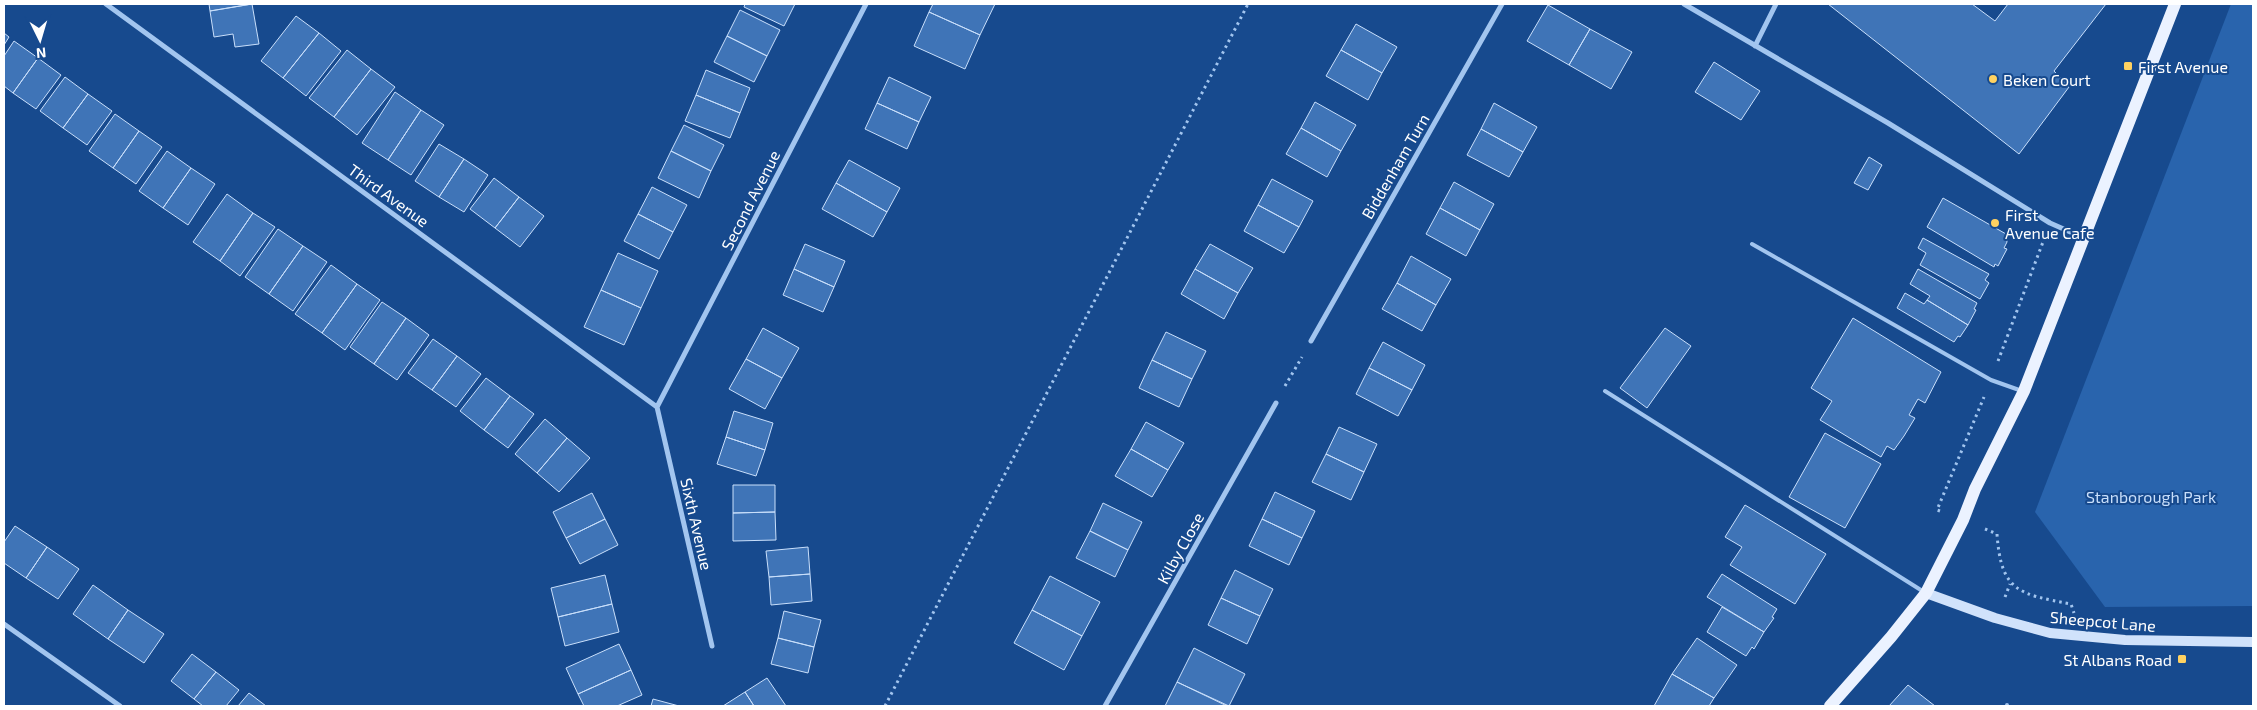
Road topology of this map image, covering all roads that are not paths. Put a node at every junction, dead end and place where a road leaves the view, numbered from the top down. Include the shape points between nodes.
1 (106, 4) edge
2 (118, 4) edge
3 (866, 4) edge
4 (1502, 4) edge
5 (1684, 4) edge
6 (1776, 4) edge
7 (2175, 4) edge
8 (114, 9) junction
9 (1756, 46) junction
10 (2084, 239) junction
11 (1752, 244) dead end
12 (1311, 341) road end
13 (1605, 391) dead end
14 (2024, 391) junction
15 (1276, 403) road end
16 (657, 407) junction
17 (1926, 593) junction
18 (4, 624) edge
19 (2253, 642) edge
20 (712, 646) dead end
21 (120, 706) edge
22 (1105, 706) edge
23 (1830, 706) edge

1 - 8 street, Third Avenue
2 - 8 street
3 - 16 street, Second Avenue
4 - 12 street, Biddenham Turn
5 - 9 street
6 - 9 street
7 - 10 main road
8 - 16 street, Third Avenue
9 - 10 street via 2050,223
10 - 14 main road
11 - 14 lane via 1991,380
13 - 17 lane
14 - 17 main road
15 - 22 street, Kilby Close
16 - 20 street, Sixth Avenue
17 - 19 street, Sheepcot Lane via 2050,633 2125,640
17 - 23 main road
18 - 21 street

